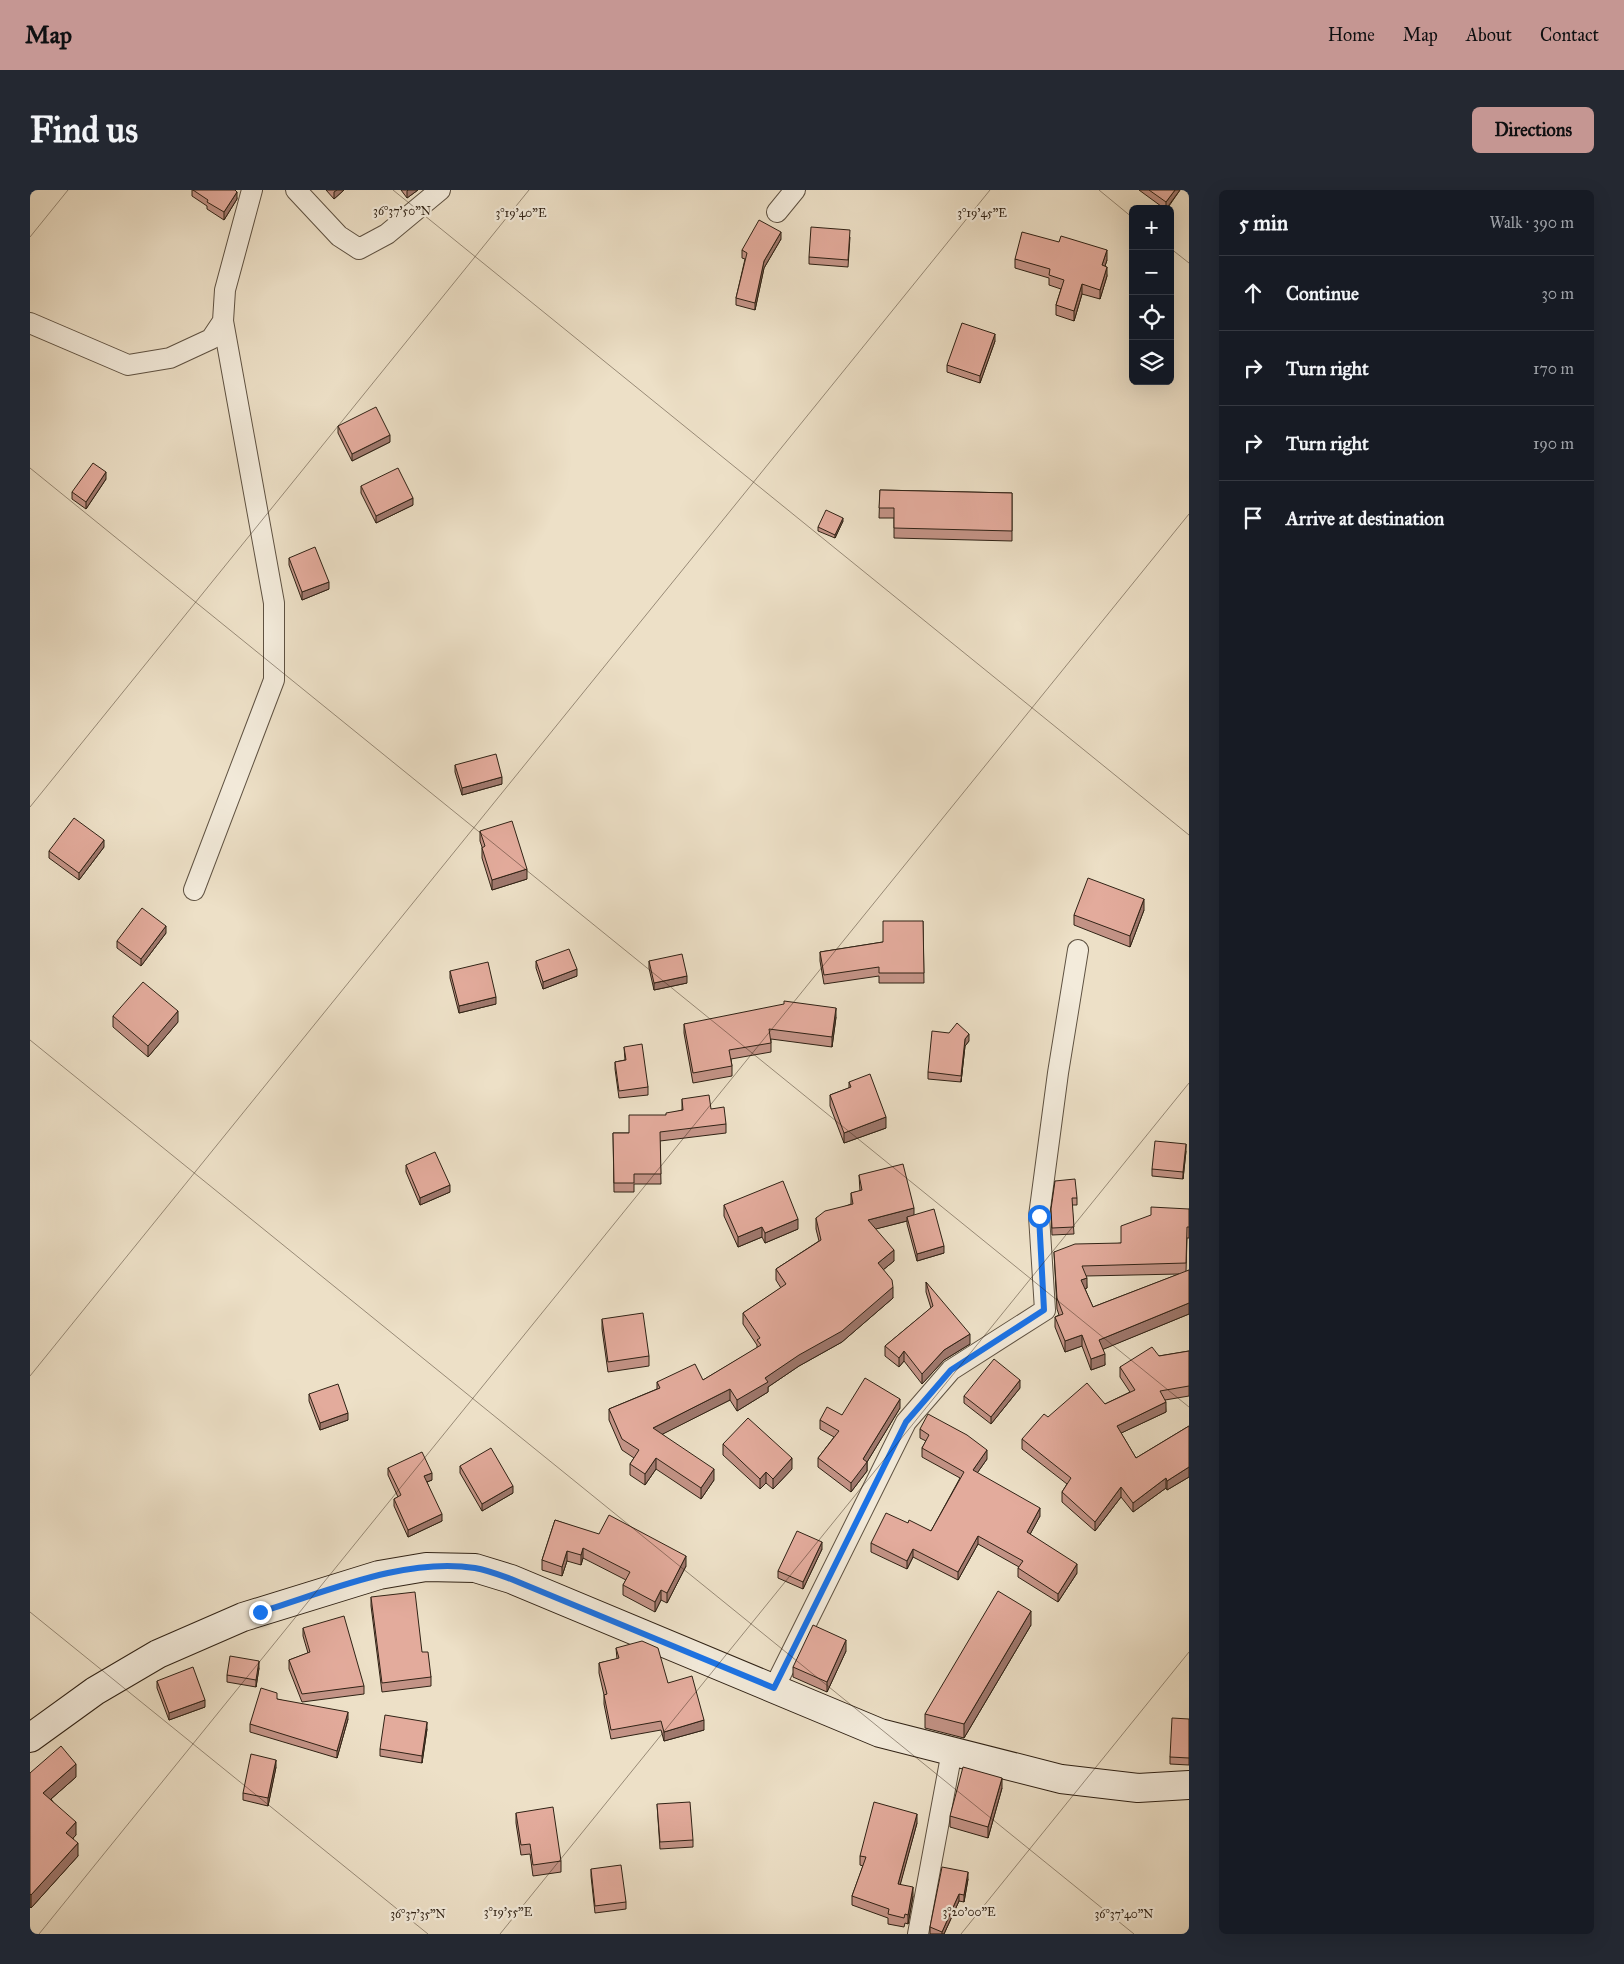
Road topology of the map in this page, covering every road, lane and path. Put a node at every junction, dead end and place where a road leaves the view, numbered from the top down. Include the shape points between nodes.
1 (252, 190) edge
2 (296, 190) edge
3 (440, 190) edge
4 (795, 190) edge
5 (777, 212) dead end
6 (223, 321) junction
7 (30, 323) edge
8 (194, 890) dead end
9 (1078, 950) dead end
10 (774, 1688) junction
11 (30, 1738) edge
12 (952, 1751) junction
13 (1189, 1785) edge
14 (918, 1934) edge

1 - 6 street via 225,290
2 - 3 street via 339,236 359,249 387,234
4 - 5 street
6 - 7 street via 211,338 170,358 128,365
6 - 8 street via 274,603 274,680
9 - 10 street via 1039,1216 1044,1310 951,1370 906,1422
10 - 11 main road via 511,1579 475,1568 426,1567 380,1575 252,1614 183,1642 95,1691
10 - 12 main road via 880,1732
12 - 13 main road via 1061,1779 1138,1788
12 - 14 street

